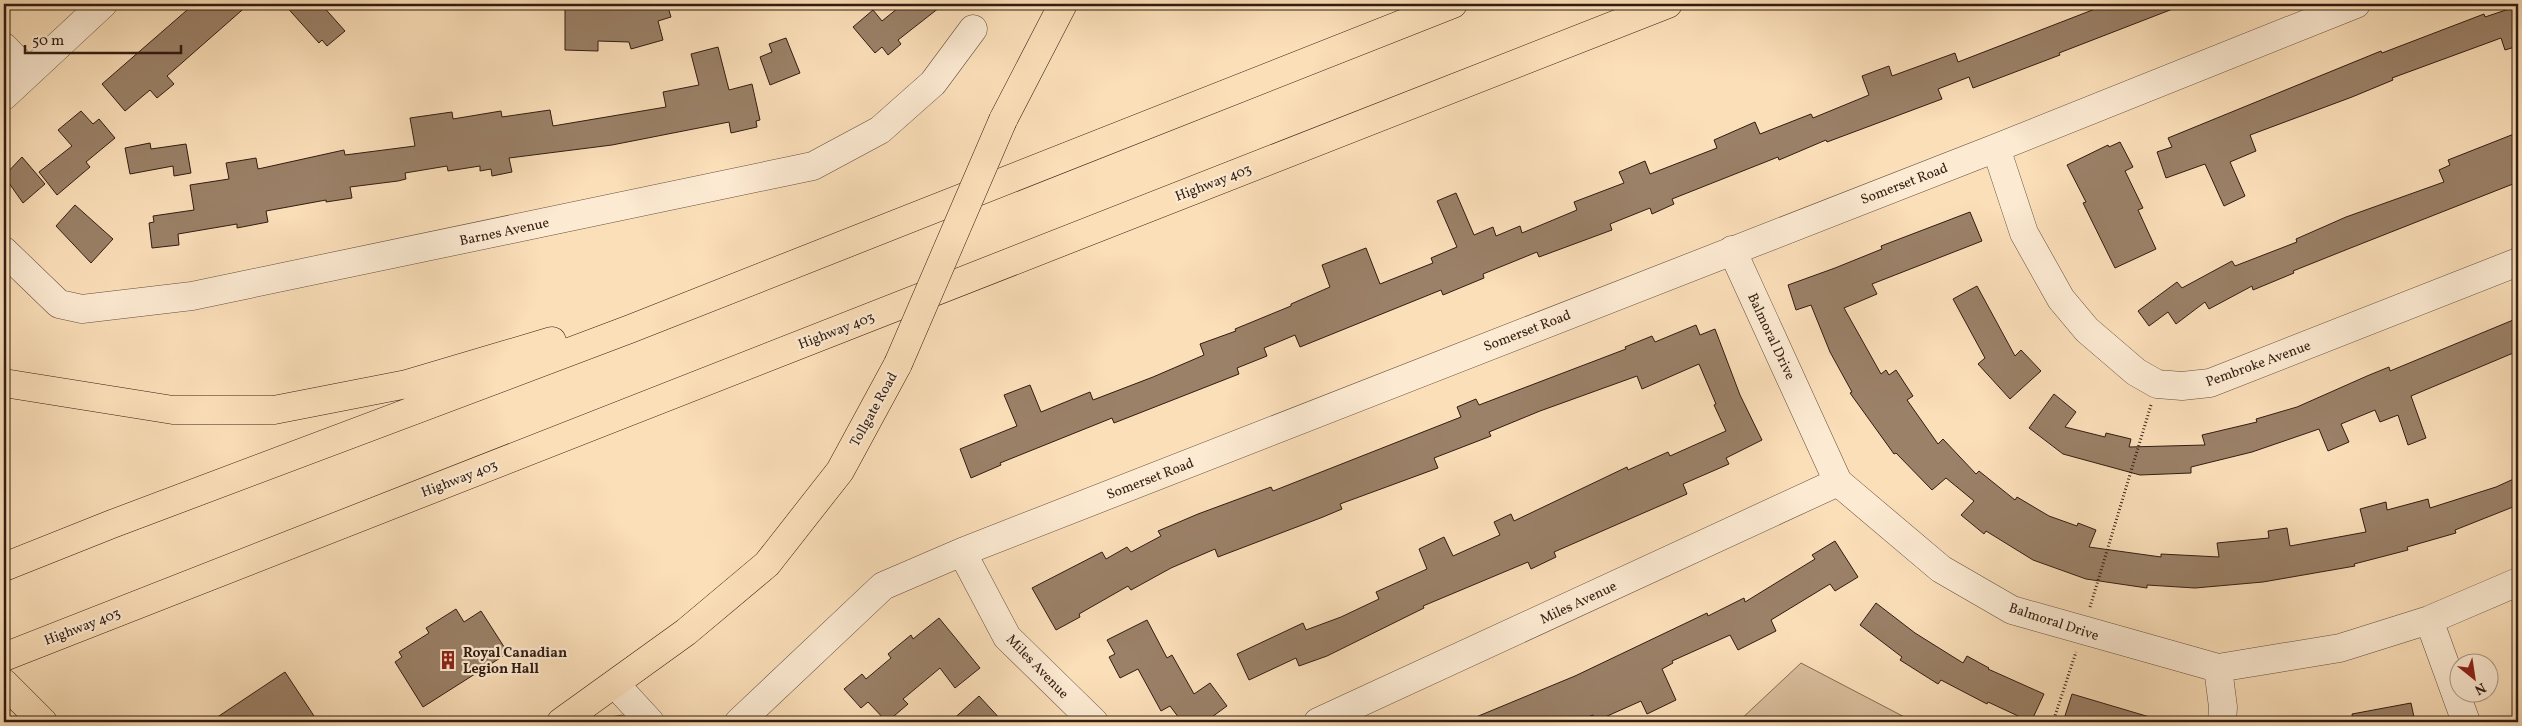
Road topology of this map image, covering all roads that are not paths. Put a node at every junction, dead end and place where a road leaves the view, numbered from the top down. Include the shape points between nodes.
1 (103, 4) edge
2 (1063, 4) edge
3 (1452, 4) edge
4 (1668, 4) edge
5 (2356, 4) edge
6 (973, 29) dead end
7 (4, 47) edge
8 (28, 72) junction
9 (4, 96) edge
10 (1996, 148) junction
11 (1732, 250) junction
12 (4, 251) edge
13 (2518, 262) edge
14 (630, 329) junction
15 (4, 383) edge
16 (1838, 482) junction
17 (962, 552) junction
18 (4, 567) edge
19 (2518, 582) edge
20 (2429, 620) junction
21 (4, 657) edge
22 (2218, 668) junction
23 (4, 683) edge
24 (615, 684) junction
25 (43, 722) edge
26 (561, 722) edge
27 (650, 722) edge
28 (739, 722) edge
29 (1094, 722) edge
30 (1318, 722) edge
31 (2222, 722) edge
32 (2466, 722) edge

1 - 8 street
2 - 24 main road, Tollgate Road, bridge via 1003,120 898,364 840,471 767,564 686,632
3 - 14 main road
4 - 21 main road, Highway 403
5 - 10 street, Somerset Road
6 - 12 street, Barnes Avenue via 933,83 880,130 813,166 192,296 82,309 59,304
7 - 8 street
8 - 9 street
10 - 11 street, Somerset Road
10 - 13 street, Pembroke Avenue via 2024,233 2061,299 2087,330 2136,372 2157,384 2210,383
11 - 16 street, Balmoral Drive
11 - 17 street, Somerset Road
14 - 15 main road via 574,334 407,384 274,410 173,410
14 - 18 main road
16 - 22 street, Balmoral Drive via 1941,569 2012,610
16 - 30 street, Miles Avenue
17 - 28 street, Somerset Road via 883,586
17 - 29 street, Miles Avenue via 1007,637
19 - 20 street, Balmoral Drive
20 - 22 street, Balmoral Drive via 2340,648
20 - 32 street
22 - 31 street
23 - 25 main road
24 - 26 main road, Tollgate Road
24 - 27 street

